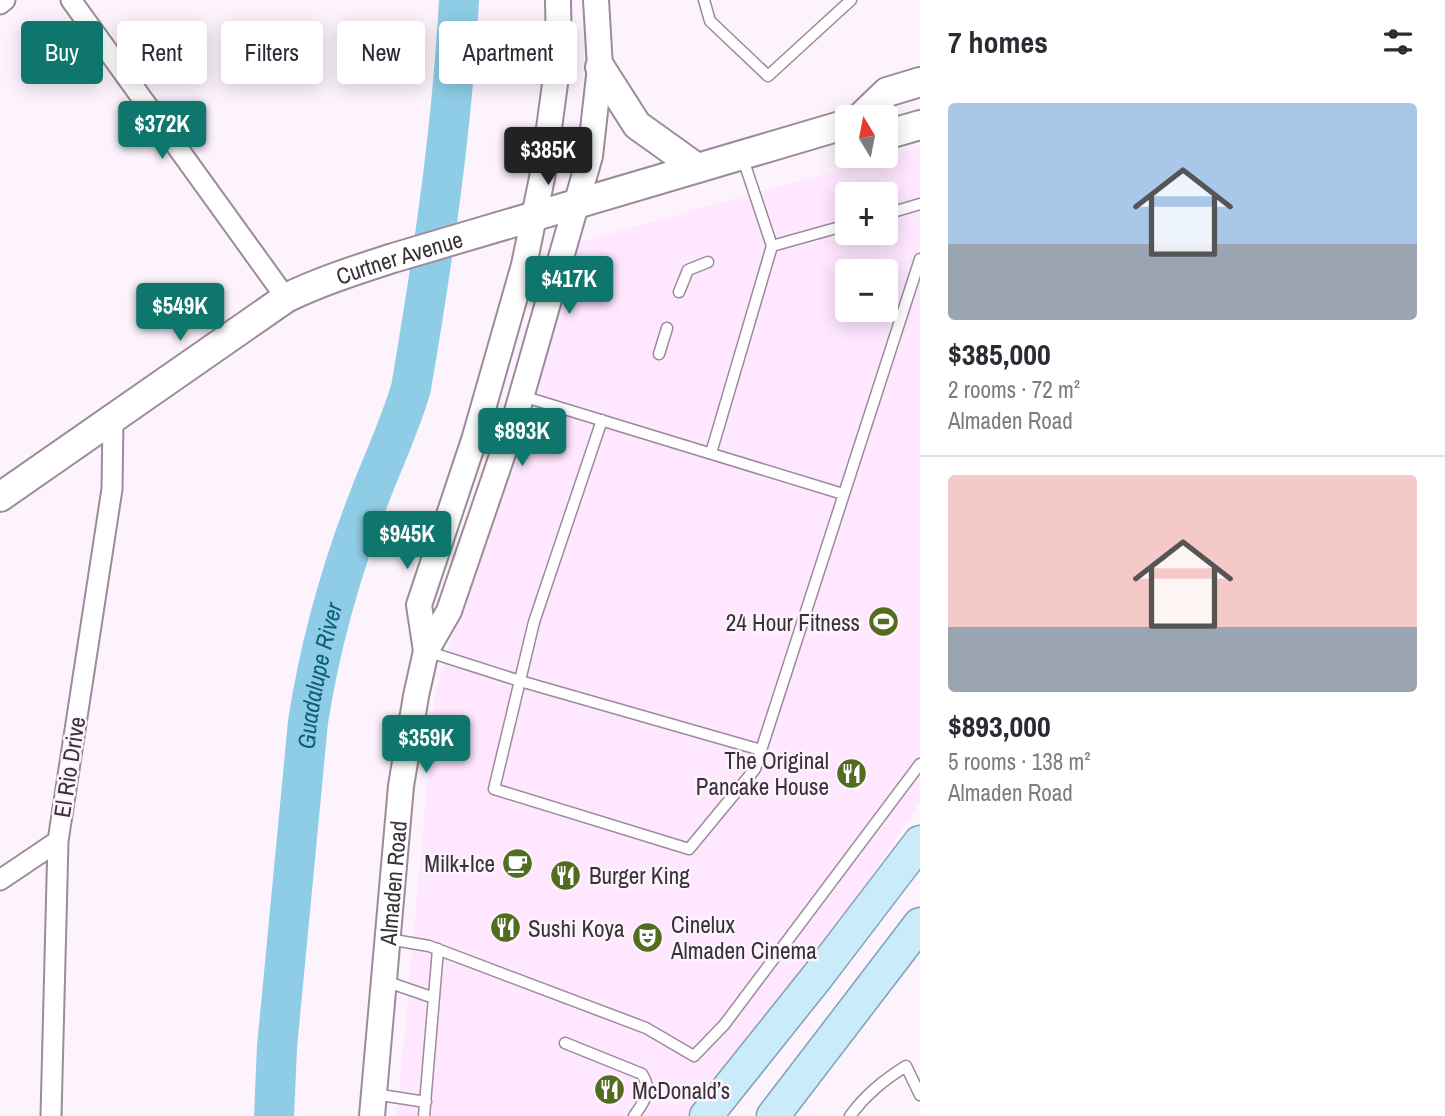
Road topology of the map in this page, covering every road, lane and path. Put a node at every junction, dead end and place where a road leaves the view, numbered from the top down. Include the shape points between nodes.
1 (5, 0) edge
2 (71, 0) edge
3 (558, 0) edge
4 (596, 0) edge
5 (704, 0) edge
6 (851, 0) edge
7 (0, 4) edge
8 (600, 67) junction
9 (920, 82) edge
10 (873, 105) edge
11 (920, 125) edge
12 (835, 128) edge
13 (898, 131) edge
14 (742, 155) junction
15 (697, 168) junction
16 (577, 204) junction
17 (920, 204) edge
18 (898, 210) edge
19 (533, 217) junction
20 (835, 228) edge
21 (772, 246) junction
22 (920, 259) edge
23 (708, 262) dead end
24 (679, 292) dead end
25 (286, 298) junction
26 (667, 328) dead end
27 (659, 354) dead end
28 (522, 396) junction
29 (602, 420) junction
30 (113, 421) junction
31 (710, 453) junction
32 (843, 494) junction
33 (0, 497) edge
34 (426, 651) junction
35 (520, 681) junction
36 (761, 751) junction
37 (920, 764) edge
38 (58, 841) junction
39 (920, 842) edge
40 (0, 880) edge
41 (920, 924) edge
42 (388, 939) junction
43 (438, 949) junction
44 (384, 981) junction
45 (434, 998) junction
46 (565, 1043) dead end
47 (920, 1095) edge
48 (426, 1102) junction
49 (373, 1105) edge
50 (51, 1116) edge
51 (424, 1116) edge
52 (634, 1116) edge
53 (706, 1116) edge
54 (773, 1116) edge
55 (850, 1116) edge

1 - 7 street
2 - 25 street
3 - 19 street, Almaden Road via 559,54
4 - 8 street, Almaden Road
5 - 6 lane via 709,21 768,76
8 - 15 main road via 638,125
8 - 16 street, Almaden Road via 590,156
9 - 10 main road via 887,92
11 - 13 main road
12 - 14 main road, Curtner Avenue
14 - 15 main road, Curtner Avenue
14 - 21 lane
15 - 16 main road, Curtner Avenue
16 - 19 main road, Curtner Avenue
16 - 28 street, Almaden Road
17 - 18 lane
19 - 25 main road, Curtner Avenue via 339,274
19 - 34 street, Almaden Road via 505,336 419,605
20 - 21 lane
21 - 31 lane
22 - 32 lane
23 - 24 lane via 688,270
25 - 30 main road, Curtner Avenue
26 - 27 lane
28 - 29 lane
28 - 34 street, Almaden Road via 449,611
29 - 31 lane
29 - 35 lane via 534,622
30 - 33 main road, Curtner Avenue
30 - 38 street, El Rio Drive via 111,489
31 - 32 lane
32 - 36 lane
34 - 35 lane
34 - 42 street, Almaden Road via 403,774
35 - 36 lane
35 - 36 lane via 494,789 689,849 755,769
37 - 43 lane via 724,1024 694,1056 646,1028
38 - 40 street
38 - 50 street, El Rio Drive
39 - 53 main road
41 - 54 main road
42 - 43 lane
42 - 44 street, Almaden Road
43 - 45 lane
44 - 45 lane
44 - 49 street, Almaden Road
45 - 48 lane
46 - 52 lane via 642,1074 648,1082 646,1099
47 - 55 lane via 906,1066 881,1082
48 - 49 lane
48 - 51 lane

